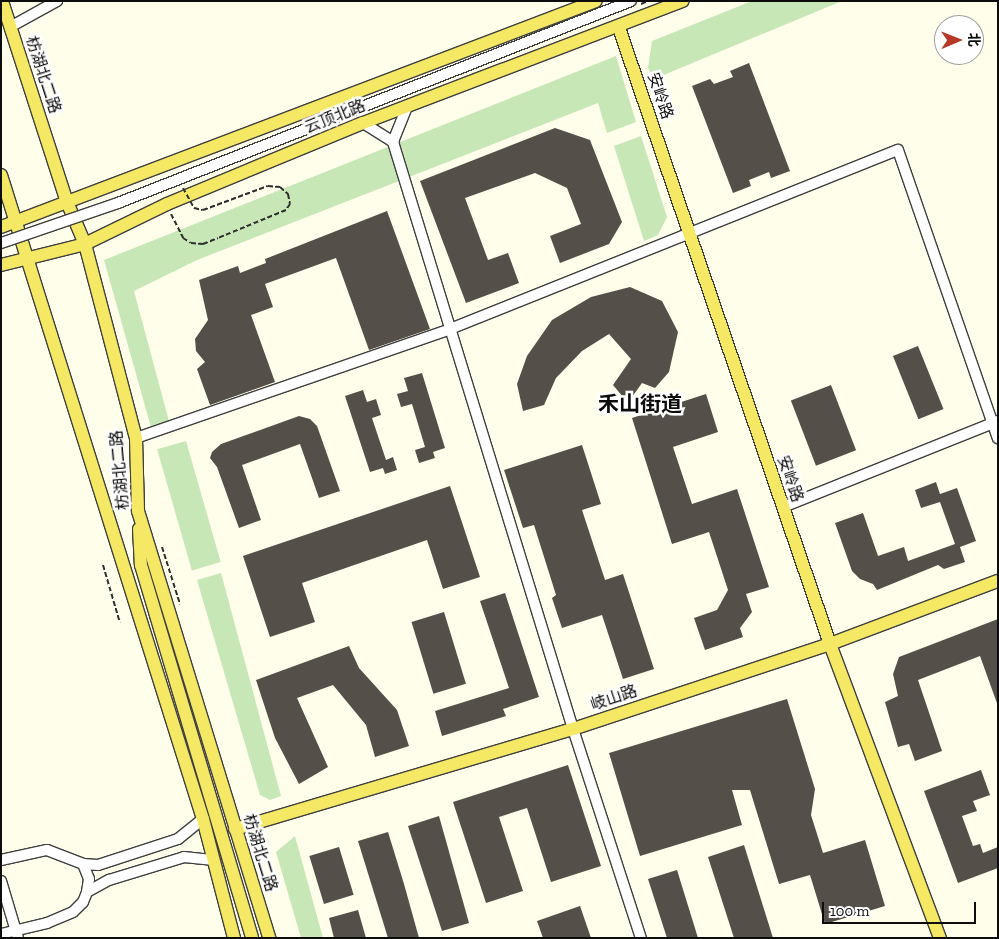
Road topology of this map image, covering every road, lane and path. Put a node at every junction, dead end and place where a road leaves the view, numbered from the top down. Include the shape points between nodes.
1 (2, 1) edge
2 (57, 1) edge
3 (596, 1) edge
4 (632, 1) edge
5 (684, 1) edge
6 (10, 27) junction
7 (619, 28) junction
8 (407, 107) junction
9 (363, 123) junction
10 (393, 142) junction
11 (1, 175) edge
12 (182, 185) dead end
13 (67, 202) junction
14 (167, 204) junction
15 (16, 223) junction
16 (1, 227) edge
17 (689, 232) junction
18 (1, 243) edge
19 (85, 244) junction
20 (26, 260) junction
21 (1, 265) edge
22 (450, 329) junction
23 (995, 422) edge
24 (136, 438) junction
25 (998, 438) edge
26 (783, 507) junction
27 (138, 511) junction
28 (162, 547) dead end
29 (103, 565) dead end
30 (998, 581) edge
31 (180, 604) dead end
32 (120, 623) dead end
33 (830, 644) junction
34 (573, 729) junction
35 (203, 819) junction
36 (235, 829) junction
37 (1, 860) edge
38 (214, 860) junction
39 (83, 864) junction
40 (1, 881) edge
41 (87, 892) junction
42 (1, 934) edge
43 (17, 934) edge
44 (234, 938) edge
45 (252, 938) edge
46 (269, 938) edge
47 (641, 938) edge
48 (940, 938) edge

1 - 6 main road, 枋湖北二路
2 - 6 street
3 - 13 main road, 云顶北路
4 - 18 street, bridge via 118,203
5 - 7 main road, 云顶北路
6 - 13 main road, 枋湖北二路
7 - 8 main road, 云顶北路
7 - 17 main road, 安岭路
8 - 9 main road, 云顶北路
8 - 10 street
9 - 10 street
9 - 14 main road, 云顶北路
10 - 22 street
11 - 15 main road, 枋湖北二路
12 - 14 path, bridge via 194,208 203,210 268,186 280,187 288,194 290,204 286,210 203,244 183,238
13 - 15 main road, 云顶北路
13 - 19 main road, 枋湖北二路
14 - 19 main road, 云顶北路
15 - 16 main road, 云顶北路
15 - 20 main road, 枋湖北二路
17 - 22 street
17 - 23 street via 898,150
17 - 26 main road, 安岭路
19 - 20 main road, 云顶北路
19 - 24 main road, 枋湖北二路
20 - 21 main road, 云顶北路
20 - 35 main road, 枋湖北二路
22 - 24 street
22 - 34 street
23 - 25 street
23 - 26 street
24 - 27 main road, 枋湖北二路
26 - 33 main road, 安岭路
27 - 36 main road, 枋湖北二路
27 - 45 main road via 141,566
28 - 31 path
29 - 32 path
30 - 33 main road, 岐山路
33 - 34 main road, 岐山路
33 - 48 main road, 安岭路
34 - 36 main road, 岐山路
34 - 47 street
35 - 38 main road, 枋湖北二路
35 - 39 street via 178,839 98,864
36 - 46 main road, 枋湖北二路
37 - 39 street via 47,850
38 - 41 street via 184,857 109,880
38 - 44 main road, 枋湖北二路
39 - 41 street via 89,879
40 - 43 street
41 - 43 street via 83,902 72,912
42 - 43 street

